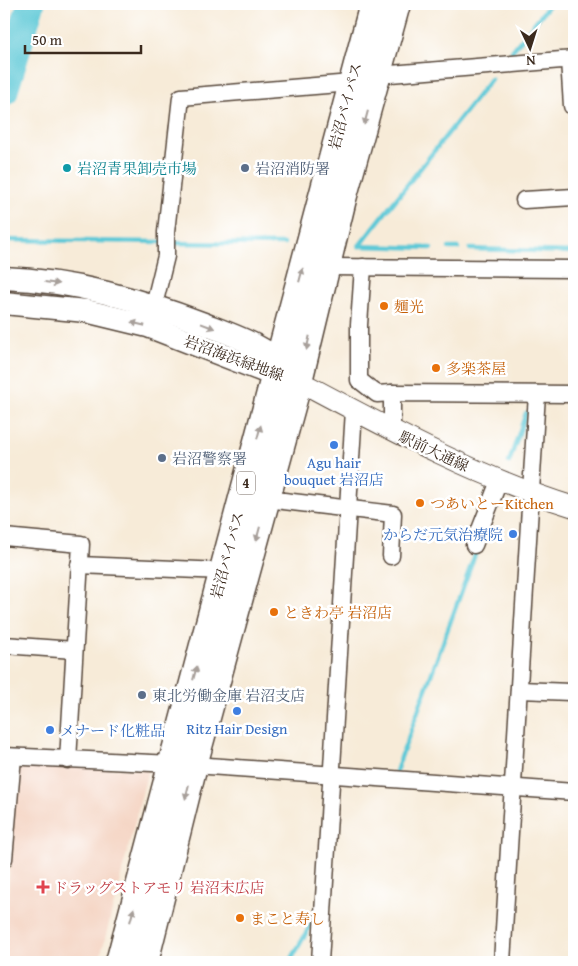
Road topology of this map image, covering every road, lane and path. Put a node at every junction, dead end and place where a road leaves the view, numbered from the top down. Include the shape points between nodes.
1 (373, 4) edge
2 (397, 4) edge
3 (572, 59) edge
4 (378, 75) junction
5 (350, 83) junction
6 (572, 106) dead end
7 (574, 197) edge
8 (524, 200) dead end
9 (326, 267) junction
10 (363, 267) junction
11 (574, 269) edge
12 (4, 282) edge
13 (4, 303) edge
14 (154, 305) junction
15 (276, 367) junction
16 (299, 381) junction
17 (392, 393) junction
18 (537, 394) junction
19 (574, 394) edge
20 (354, 410) junction
21 (392, 431) junction
22 (499, 481) junction
23 (531, 494) junction
24 (267, 499) junction
25 (574, 507) edge
26 (348, 510) junction
27 (4, 537) edge
28 (474, 545) dead end
29 (391, 556) dead end
30 (80, 565) junction
31 (223, 571) junction
32 (4, 645) edge
33 (74, 650) junction
34 (520, 690) junction
35 (570, 692) dead end
36 (8, 756) edge
37 (68, 760) junction
38 (182, 765) junction
39 (330, 776) junction
40 (514, 788) junction
41 (574, 792) edge
42 (4, 859) edge
43 (119, 962) edge
44 (145, 962) edge
45 (320, 962) edge
46 (502, 962) edge

1 - 5 highway, 岩沼バイパス / 4
2 - 4 highway, 岩沼バイパス / 4
3 - 4 street
3 - 6 street
4 - 5 street
4 -> 9 highway, 岩沼バイパス / 4
5 - 14 street via 181,97 166,256
15 -> 5 highway, 岩沼バイパス / 4
7 - 8 street
9 - 10 street
9 -> 16 highway, 岩沼バイパス / 4
10 - 11 street
10 - 17 street via 359,380 377,394
12 -> 14 main road, 岩沼海浜緑地線 via 96,289
15 -> 13 main road, 岩沼海浜緑地線 via 148,326 86,311
14 -> 15 main road, 岩沼海浜緑地線 via 240,338
15 - 16 main road, 岩沼海浜緑地線
31 -> 15 highway, 岩沼バイパス / 4
16 - 20 street, 駅前大通線
16 - 24 highway, 岩沼バイパス / 4
17 - 18 street
17 - 21 street
18 - 19 street
18 - 23 street
20 - 21 street, 駅前大通線
20 - 26 street
21 - 22 street, 駅前大通線
22 - 23 street, 駅前大通線
22 - 28 street
23 - 25 street, 駅前大通線
23 - 34 street
24 - 26 street
24 -> 38 highway, 岩沼バイパス / 4
26 - 29 street via 393,514
26 - 39 street
27 - 30 street via 81,544
30 - 31 street
30 - 33 street
38 -> 31 highway, 岩沼バイパス / 4
32 - 33 street
33 - 37 street
34 - 35 street
34 - 40 street
36 - 37 street
36 - 42 street
37 - 38 street
38 - 39 street
43 -> 38 highway, 岩沼バイパス / 4
38 -> 44 highway, 岩沼バイパス / 4
39 - 40 street
39 - 45 street
40 - 41 street
40 - 46 street

